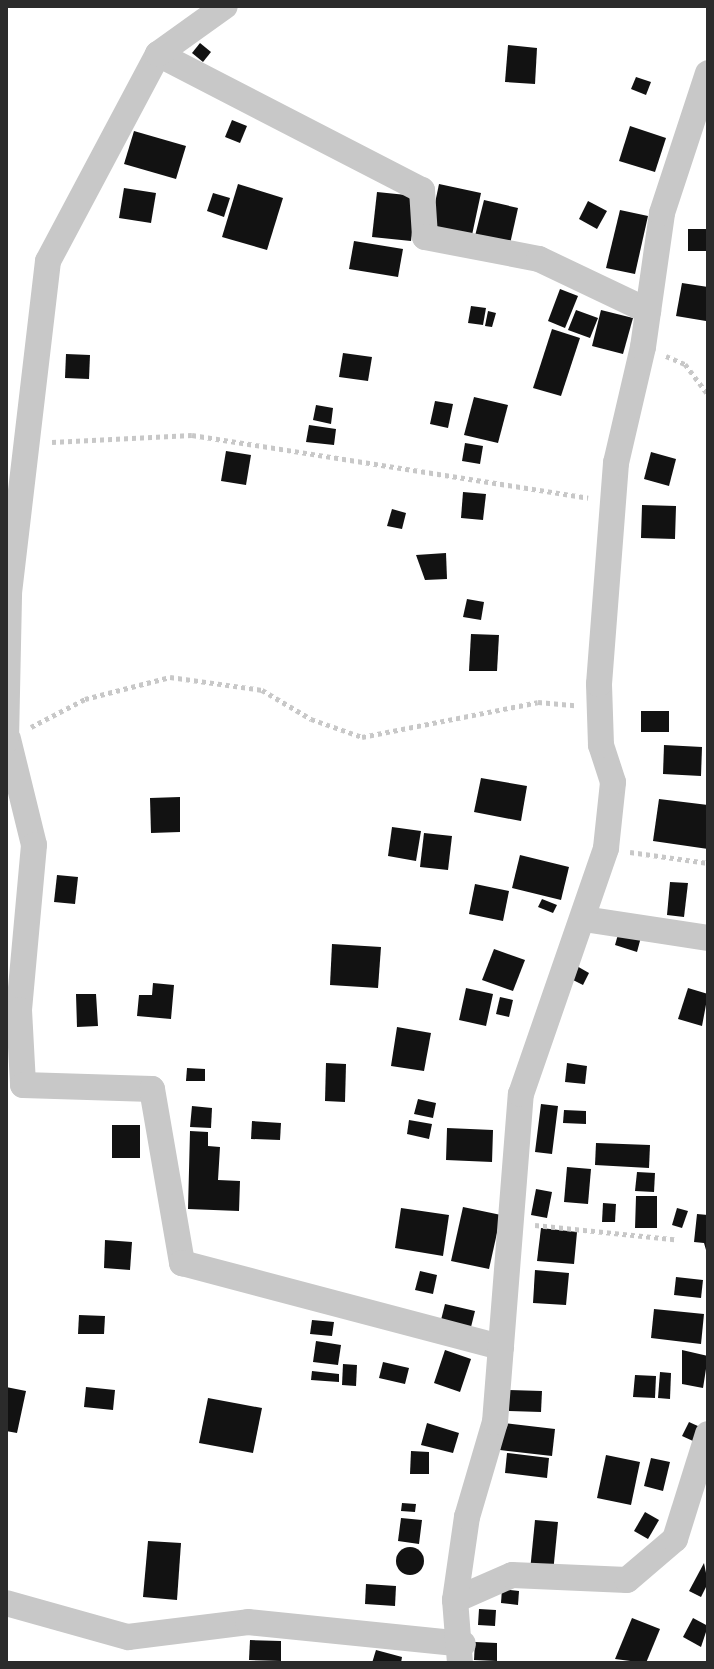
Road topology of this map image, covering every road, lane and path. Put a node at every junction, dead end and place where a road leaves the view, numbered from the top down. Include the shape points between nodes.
1 (225, 6) edge
2 (158, 54) junction
3 (708, 73) edge
4 (648, 311) junction
5 (643, 347) junction
6 (708, 394) edge
7 (17, 396) edge
8 (24, 444) junction
9 (613, 501) junction
10 (600, 707) junction
11 (7, 739) edge
12 (606, 848) junction
13 (708, 863) edge
14 (584, 919) junction
15 (708, 938) edge
16 (514, 1224) junction
17 (674, 1239) dead end
18 (501, 1347) junction
19 (708, 1434) edge
20 (455, 1600) junction
21 (6, 1603) edge
22 (462, 1654) edge

1 - 2 street
2 - 4 street via 422,190 425,237 539,259
2 - 7 street via 48,261
3 - 4 street via 662,213
4 - 5 street
5 - 6 path via 685,364
5 - 9 street
7 - 8 street
8 - 9 path via 192,435
8 - 11 street via 9,593
9 - 10 street
10 - 11 path via 538,702 362,737 311,719 262,690 170,677 85,699
10 - 12 street via 601,745 613,782
11 - 18 street via 34,845 19,1010 23,1085 152,1089 182,1263
12 - 13 path
12 - 14 street
14 - 15 street
14 - 16 street via 521,1094
16 - 17 path
16 - 18 street
18 - 20 street via 495,1422 467,1517
19 - 20 street via 675,1539 627,1580 512,1575
20 - 22 street
21 - 22 street via 128,1637 248,1622

